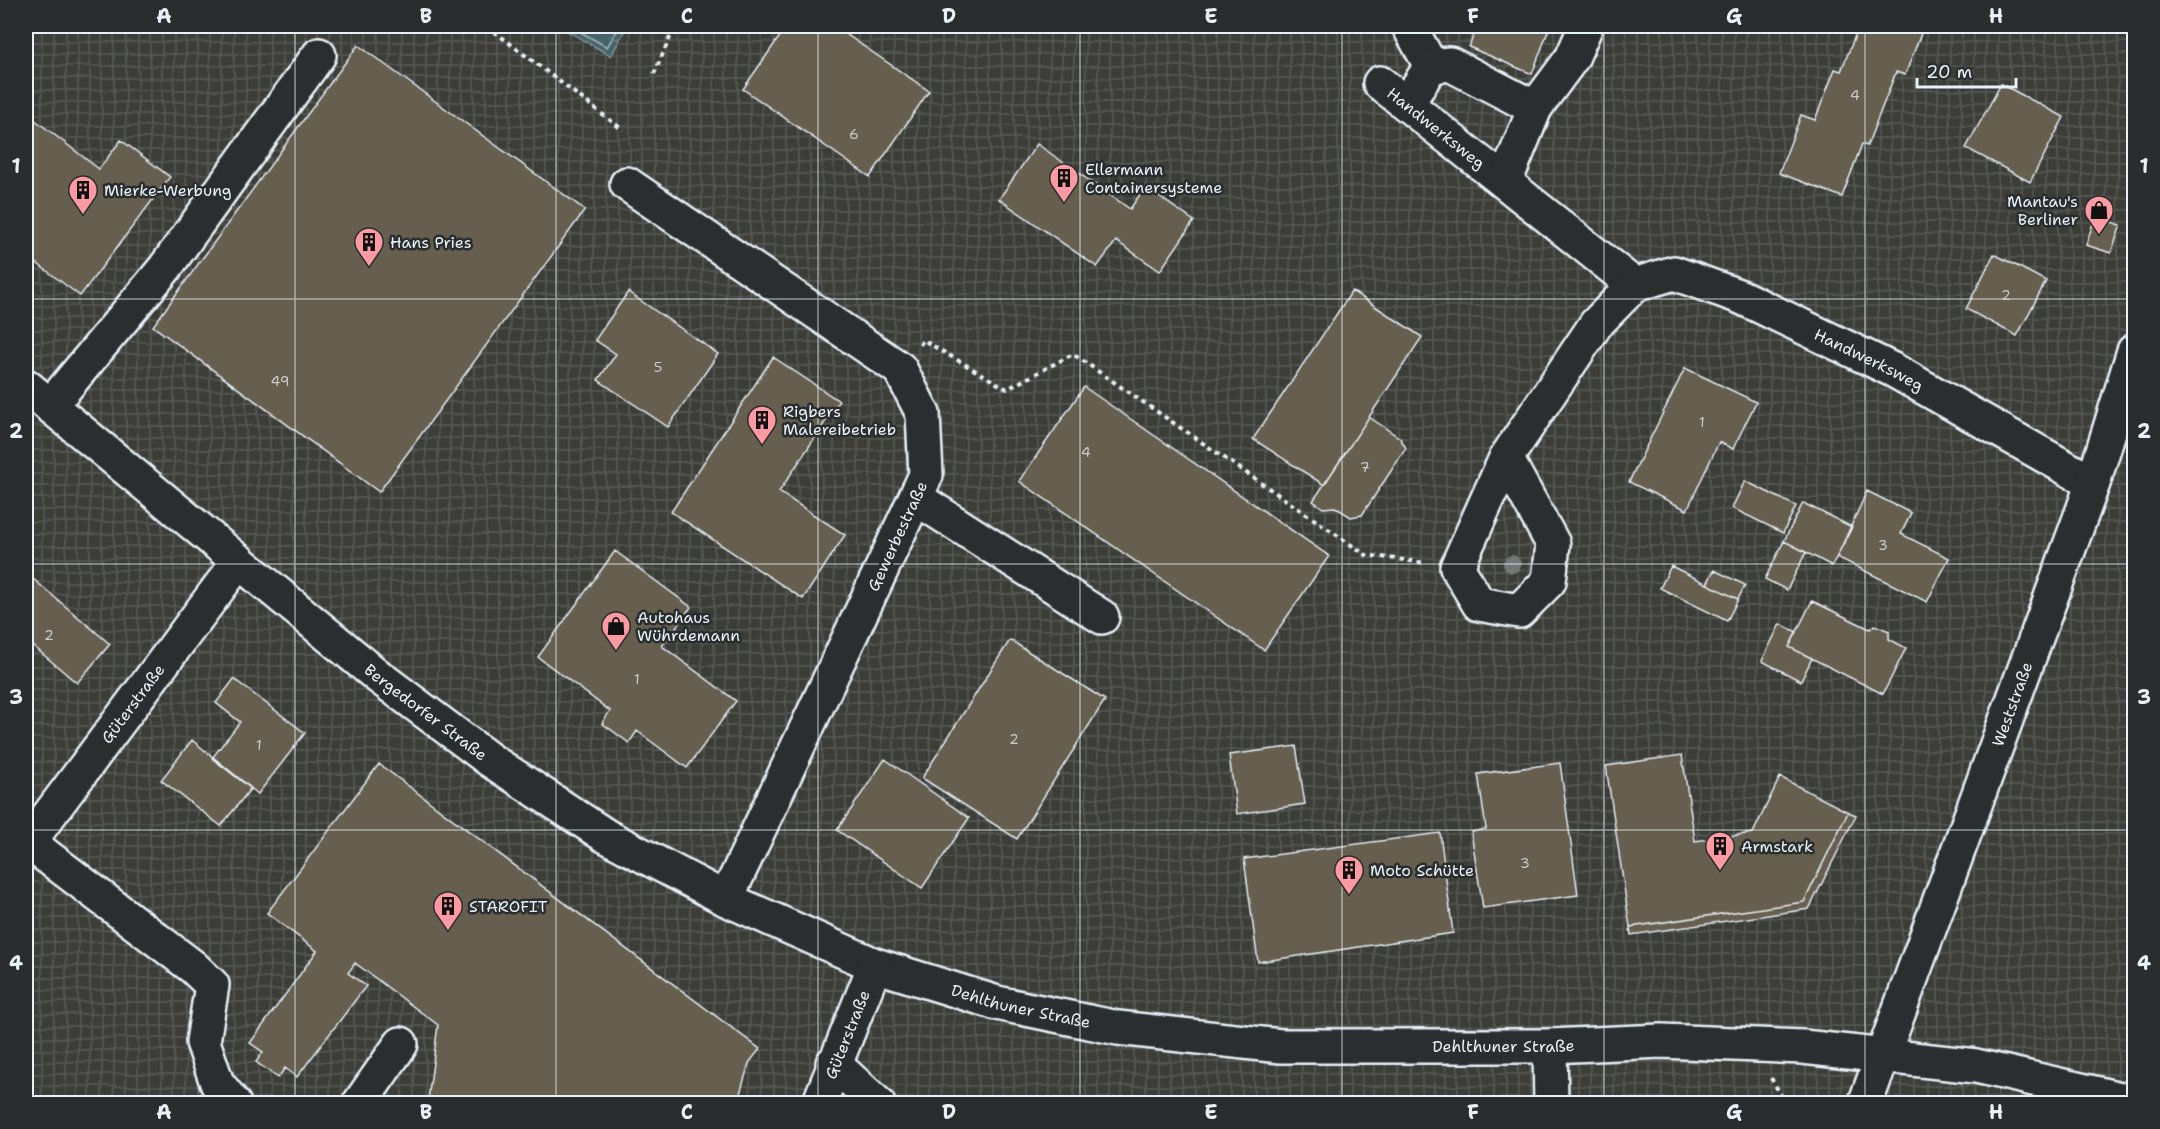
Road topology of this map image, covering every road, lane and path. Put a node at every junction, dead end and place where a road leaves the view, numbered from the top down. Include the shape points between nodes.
1 (486, 26) edge
2 (675, 26) edge
3 (1409, 26) edge
4 (1586, 26) edge
5 (319, 55) dead end
6 (1431, 66) junction
7 (654, 74) dead end
8 (1380, 83) dead end
9 (1407, 104) junction
10 (1535, 108) junction
11 (623, 130) dead end
12 (1505, 182) junction
13 (627, 184) dead end
14 (1634, 285) junction
15 (2134, 351) edge
16 (900, 369) junction
17 (38, 396) edge
18 (1506, 458) junction
19 (2093, 483) junction
20 (916, 498) junction
21 (239, 561) junction
22 (1457, 567) junction
23 (1102, 617) dead end
24 (27, 844) edge
25 (726, 899) junction
26 (875, 965) junction
27 (400, 1044) dead end
28 (1550, 1046) junction
29 (1883, 1054) junction
30 (833, 1063) junction
31 (1770, 1078) dead end
32 (2134, 1102) edge
33 (234, 1104) edge
34 (358, 1104) edge
35 (819, 1104) edge
36 (878, 1104) edge
37 (1551, 1104) edge
38 (1786, 1104) edge
39 (1865, 1104) edge

1 - 11 path
2 - 7 path
3 - 6 street
4 - 10 street via 1572,58
5 - 17 street via 165,268
6 - 9 street
6 - 10 street via 1450,64
8 - 9 street, Handwerksweg
9 - 12 street, Handwerksweg
10 - 12 street
12 - 14 street, Handwerksweg
13 - 16 street, Gewerbestraße
14 - 18 street, Handwerksweg via 1596,324
14 - 19 street, Handwerksweg via 1674,273 1741,297 1893,370
15 - 19 street, Weststraße
16 - 20 street, Gewerbestraße via 923,414 926,475
16 - 22 path via 923,340 1007,388 1073,354 1366,555
17 - 21 street, Bergedorfer Straße
18 - 22 street, Handwerksweg
18 - 22 street via 1552,544 1549,581 1519,611 1479,604
19 - 29 street, Weststraße
20 - 23 street
20 - 25 street, Gewerbestraße
21 - 24 street, Güterstraße
21 - 25 street, Bergedorfer Straße via 379,677 490,760 606,836
24 - 33 street via 193,966 212,985 203,1042 217,1083
25 - 26 street, Bergedorfer Straße
26 - 28 street, Dehlthuner Straße via 997,1003 1118,1028 1281,1046
26 - 30 street, Güterstraße
27 - 34 street
28 - 29 street, Dehlthuner Straße via 1661,1041
28 - 37 street
29 - 32 street, Dehlthuner Straße via 1976,1066
29 - 39 street, Weststraße
30 - 35 street, Güterstraße
30 - 36 street
31 - 38 path

